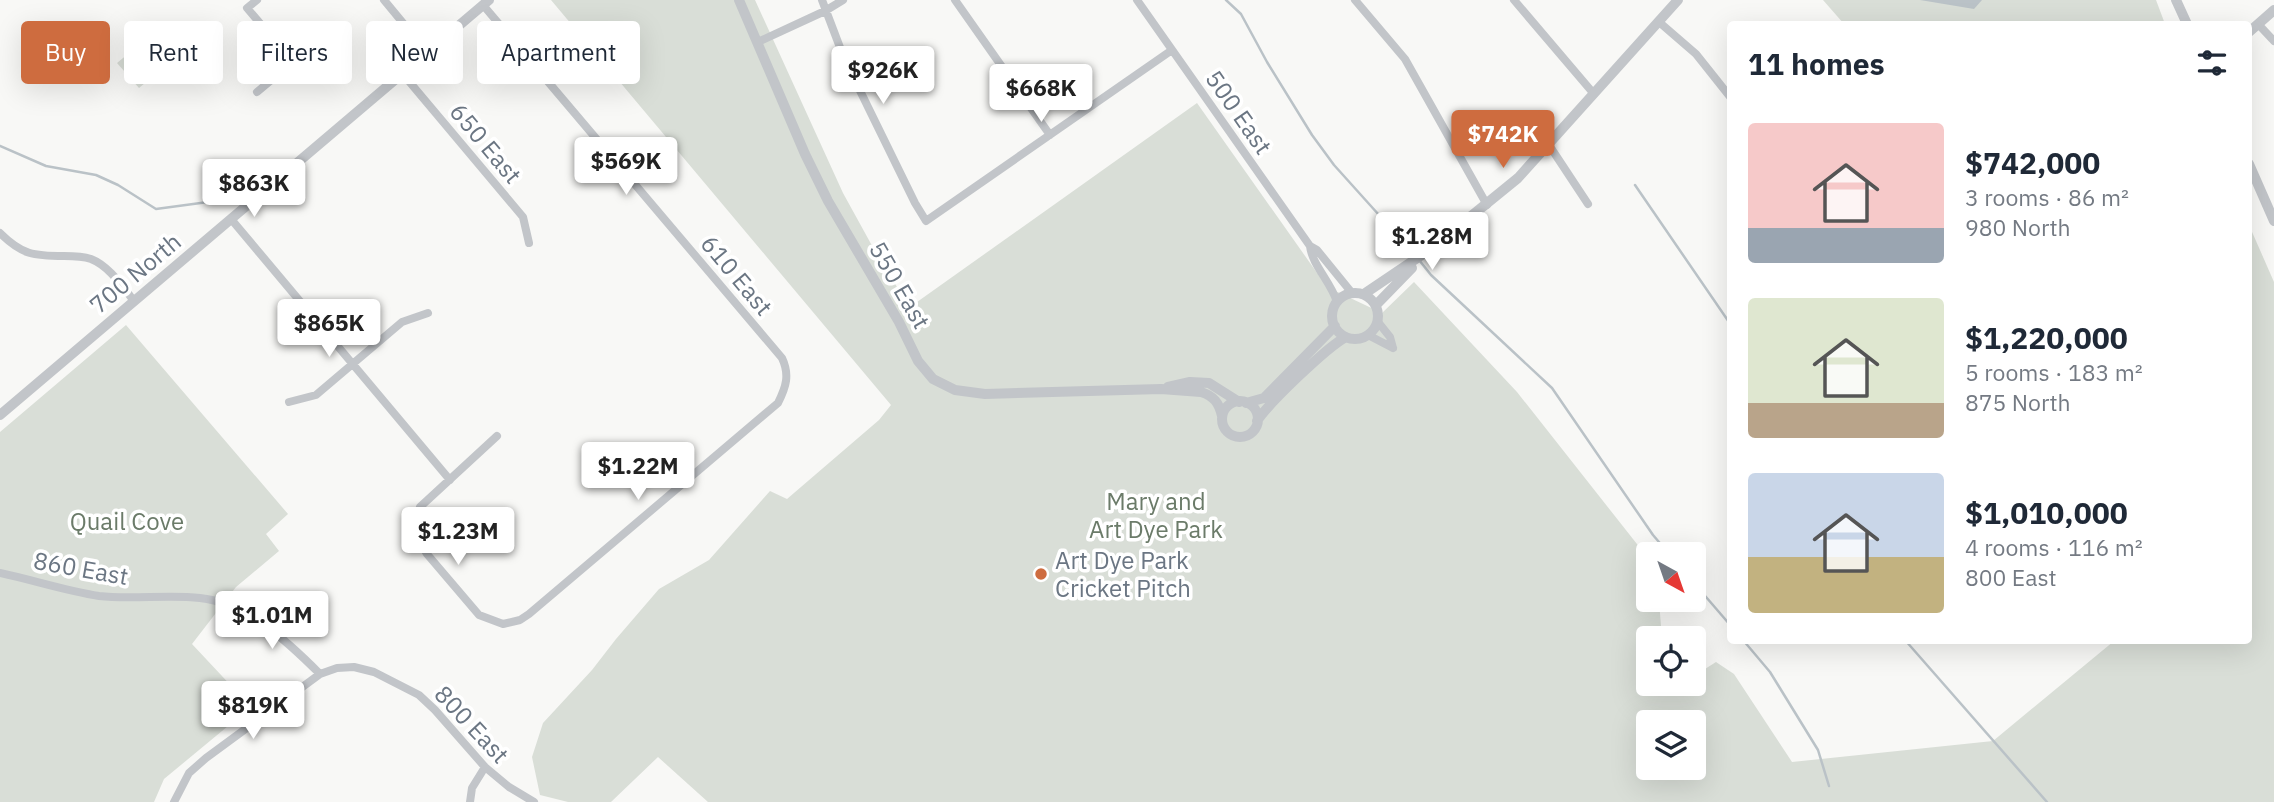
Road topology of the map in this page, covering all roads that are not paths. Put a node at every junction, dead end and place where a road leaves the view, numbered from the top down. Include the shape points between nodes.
1 (257, 0) edge
2 (384, 0) edge
3 (739, 0) edge
4 (822, 0) edge
5 (843, 0) edge
6 (955, 0) edge
7 (1137, 0) edge
8 (1355, 0) edge
9 (1514, 0) edge
10 (1678, 0) edge
11 (2176, 0) edge
12 (486, 3) edge
13 (2274, 10) edge
14 (825, 11) junction
15 (401, 21) edge
16 (2186, 21) edge
17 (463, 22) edge
18 (1659, 22) junction
19 (2259, 24) junction
20 (2252, 30) edge
21 (2274, 41) edge
22 (758, 42) junction
23 (1172, 50) junction
24 (389, 84) edge
25 (411, 84) edge
26 (257, 92) dead end
27 (1727, 92) edge
28 (1594, 94) junction
29 (1050, 135) junction
30 (1549, 145) junction
31 (2252, 171) edge
32 (1588, 204) dead end
33 (1487, 205) junction
34 (230, 219) junction
35 (2274, 220) edge
36 (0, 233) edge
37 (529, 243) dead end
38 (1310, 246) junction
39 (1405, 270) junction
40 (1358, 294) junction
41 (134, 301) junction
42 (1337, 302) junction
43 (1376, 305) junction
44 (428, 313) dead end
45 (1378, 322) junction
46 (1335, 326) junction
47 (1368, 335) junction
48 (1346, 337) junction
49 (352, 364) junction
50 (1160, 388) junction
51 (289, 402) dead end
52 (1242, 402) junction
53 (0, 415) edge
54 (1222, 416) junction
55 (1257, 421) junction
56 (497, 436) dead end
57 (450, 480) junction
58 (0, 573) edge
59 (320, 674) junction
60 (485, 767) junction
61 (174, 802) edge
62 (471, 802) edge
63 (534, 802) edge

1 - 26 street via 247,8 293,62
2 - 15 street
3 - 22 street, 550 East
4 - 14 street
5 - 14 street
6 - 29 street
7 - 23 street, 500 East
8 - 33 street via 1405,59
9 - 28 street
10 - 18 street
11 - 16 street
12 - 17 street, 700 North
12 - 57 street, 610 East via 782,358 787,383 778,402 528,614 510,623 479,615 415,534 420,507
13 - 19 street
14 - 22 street
14 - 29 street via 926,221
18 - 27 street via 1696,54
18 - 28 street
19 - 20 street
19 - 21 street
22 - 50 street, 550 East via 828,201 918,361 933,379 955,390 985,394
23 - 29 street
23 - 38 street, 500 East
24 - 34 street, 700 North
25 - 37 street, 650 East via 523,217
28 - 30 street
30 - 32 street
30 - 33 street
31 - 35 street
33 - 39 street
34 - 41 street, 700 North
34 - 49 street
36 - 41 street via 32,255 94,260
38 - 40 street, 500 East
38 - 42 street, 500 East
39 - 40 street
39 - 43 street
40 - 42 street
40 - 43 street
41 - 53 street, 700 North
42 - 46 street via 1332,313
43 - 45 street
44 - 49 street via 402,322
45 - 47 street
45 - 47 street via 1393,348
46 - 48 street
46 - 52 street via 1267,395 1255,402
47 - 48 street
48 - 55 street
49 - 51 street via 316,395
49 - 57 street
50 - 52 street, 550 East via 1203,382
50 - 54 street, 550 East via 1207,394 1217,401
52 - 54 street via 1227,407
52 - 55 street via 1253,407
54 - 55 street via 1229,434 1240,437 1251,433
56 - 57 street
58 - 59 street, 860 East via 100,596 202,598 238,610 295,650
59 - 60 street, 800 East via 337,668 362,668 419,695
59 - 61 street via 196,766
60 - 62 street via 472,788
60 - 63 street, 800 East

